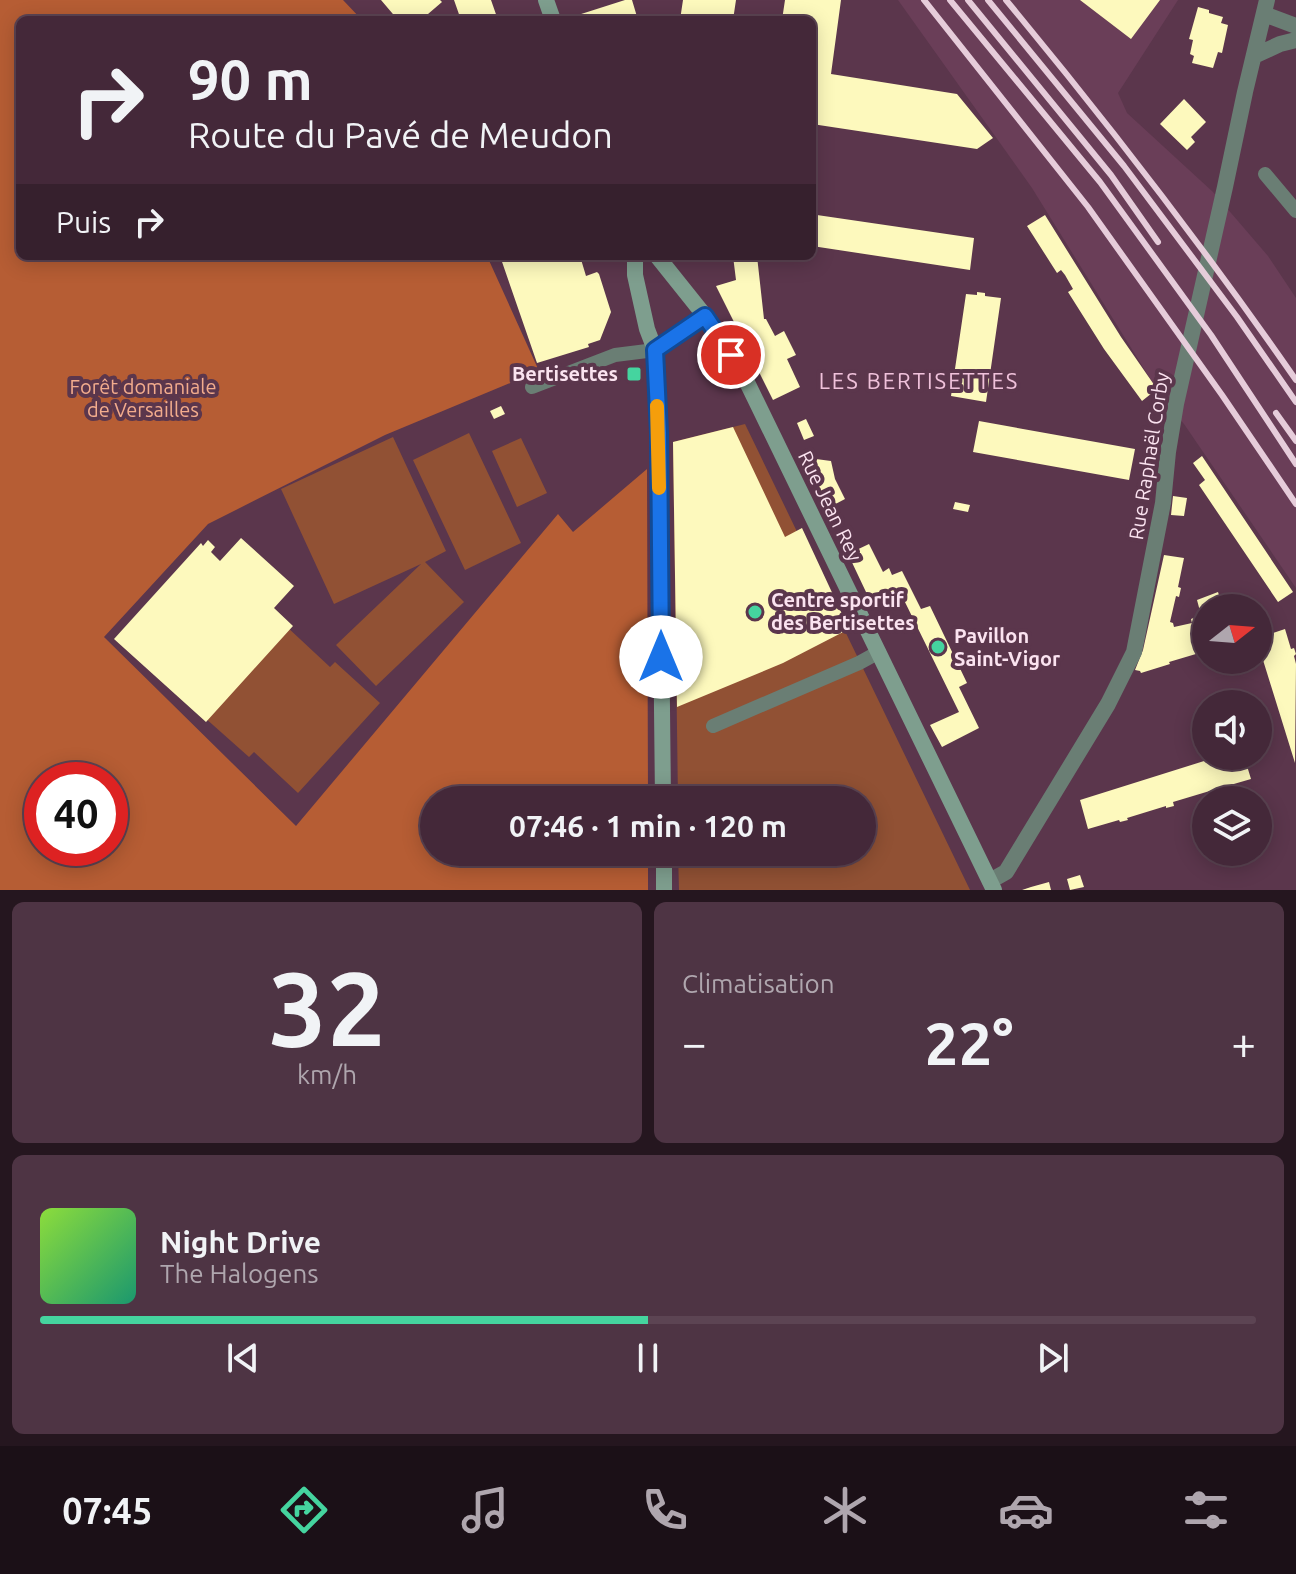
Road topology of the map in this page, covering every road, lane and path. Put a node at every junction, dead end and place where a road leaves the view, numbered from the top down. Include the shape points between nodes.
1 (1266, 7) edge
2 (1296, 26) edge
3 (1296, 40) edge
4 (1254, 56) junction
5 (1265, 174) dead end
6 (1296, 211) edge
7 (635, 260) edge
8 (660, 260) edge
9 (705, 316) junction
10 (655, 350) junction
11 (532, 387) dead end
12 (879, 652) junction
13 (713, 726) dead end
14 (663, 786) edge
15 (664, 866) edge
16 (992, 885) edge
17 (664, 890) edge

1 - 2 street
1 - 4 street, Rue Raphaël Corby
3 - 4 street
4 - 16 street, Rue Raphaël Corby via 1176,404 1134,652 1006,872
5 - 6 lane
7 - 10 street
8 - 9 street, Rue Jean Rey
9 - 10 street
9 - 12 street, Rue Jean Rey via 743,374
10 - 11 lane via 615,355
10 - 14 street
12 - 13 lane
12 - 16 street, Rue Jean Rey
15 - 17 street

